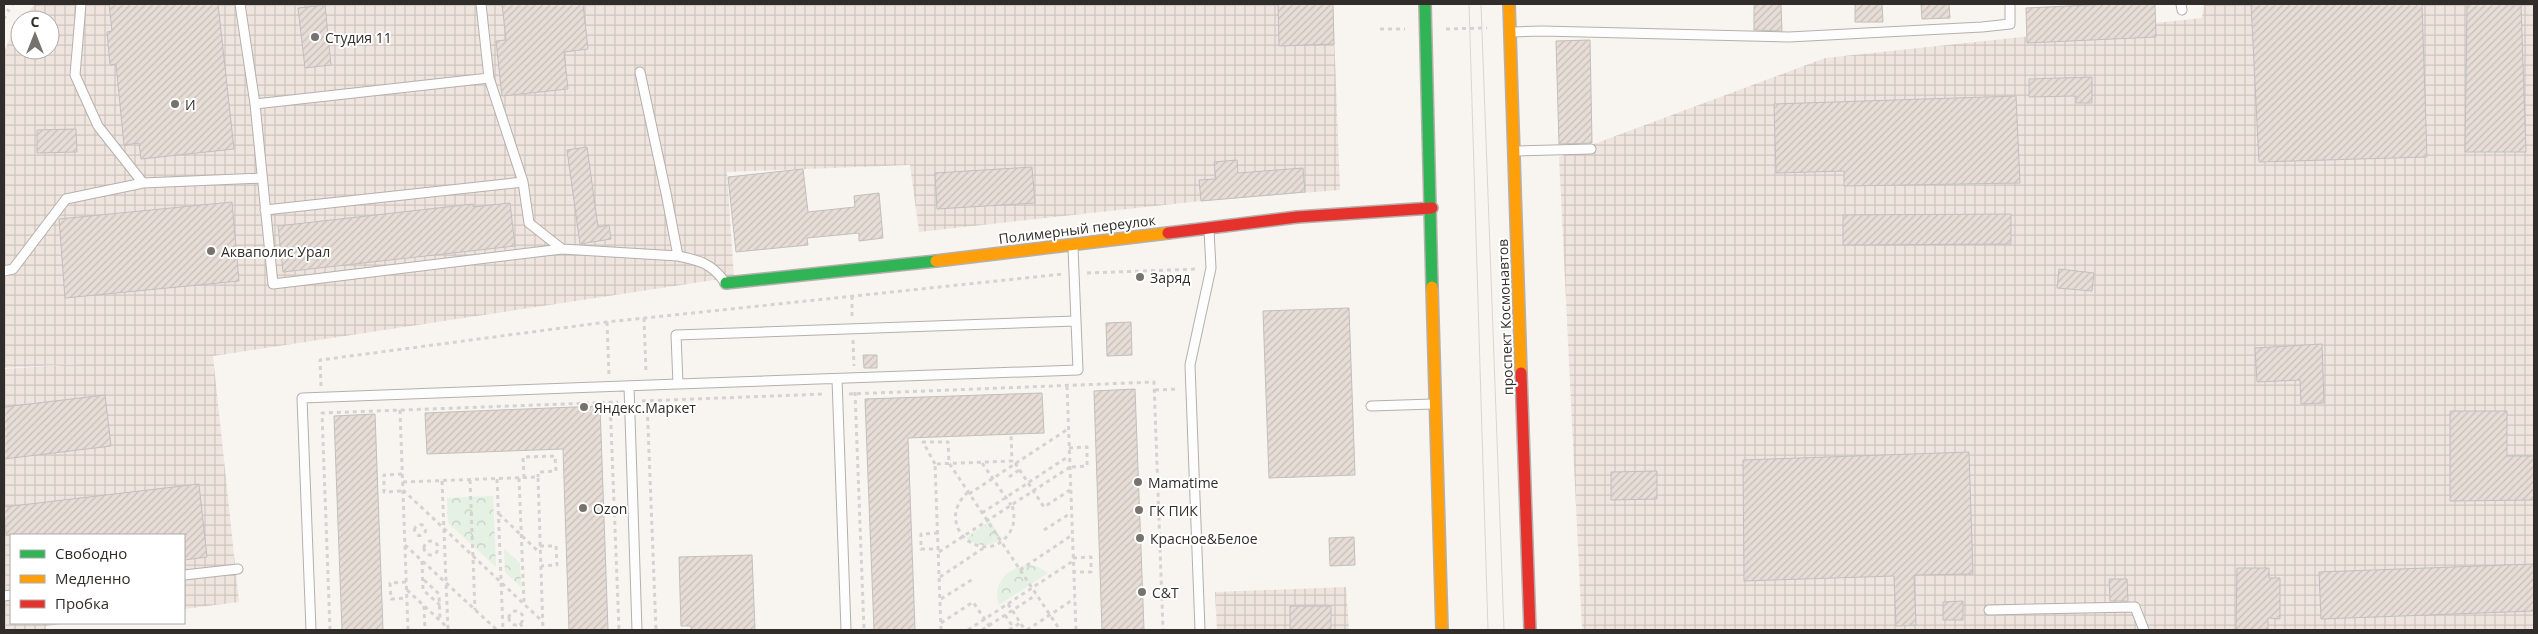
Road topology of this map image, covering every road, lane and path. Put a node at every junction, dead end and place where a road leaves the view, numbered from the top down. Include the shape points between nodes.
1 (81, 4) edge
2 (240, 4) edge
3 (481, 4) edge
4 (1425, 4) edge
5 (1509, 4) edge
6 (2010, 4) edge
7 (1380, 29) dead end
8 (1425, 29) junction
9 (1510, 30) junction
10 (640, 72) dead end
11 (490, 78) junction
12 (255, 104) junction
13 (1591, 149) dead end
14 (1515, 151) junction
15 (262, 178) junction
16 (523, 182) junction
17 (143, 183) junction
18 (1432, 208) junction
19 (265, 210) junction
20 (1209, 227) junction
21 (1073, 245) junction
22 (562, 249) junction
23 (678, 256) junction
24 (1211, 268) junction
25 (4, 271) edge
26 (1074, 273) junction
27 (726, 283) joint
28 (852, 296) junction
29 (644, 318) junction
30 (1076, 321) junction
31 (607, 322) junction
32 (853, 329) junction
33 (320, 360) dead end
34 (837, 378) junction
35 (855, 378) junction
36 (678, 384) junction
37 (647, 385) junction
38 (628, 386) junction
39 (1067, 386) junction
40 (610, 387) junction
41 (1191, 388) junction
42 (1154, 390) junction
43 (855, 393) junction
44 (837, 394) junction
45 (629, 401) junction
46 (647, 401) junction
47 (610, 402) junction
48 (1434, 404) junction
49 (1371, 406) dead end
50 (400, 410) junction
51 (1068, 429) junction
52 (1011, 434) dead end
53 (1069, 448) junction
54 (1069, 455) junction
55 (1012, 459) junction
56 (982, 462) junction
57 (949, 463) junction
58 (935, 464) junction
59 (1015, 464) junction
60 (1070, 467) junction
61 (1019, 470) junction
62 (402, 474) junction
63 (522, 478) junction
64 (538, 478) junction
65 (992, 478) junction
66 (1009, 478) dead end
67 (498, 479) junction
68 (470, 480) junction
69 (442, 481) junction
70 (402, 482) junction
71 (1028, 482) junction
72 (403, 490) junction
73 (1070, 490) junction
74 (1033, 491) junction
75 (969, 493) junction
76 (1005, 497) junction
77 (1011, 505) junction
78 (982, 513) junction
79 (1072, 513) junction
80 (499, 514) junction
81 (987, 521) junction
82 (444, 528) junction
83 (1044, 530) dead end
84 (938, 533) junction
85 (423, 535) dead end
86 (522, 536) junction
87 (1072, 536) junction
88 (963, 537) junction
89 (427, 542) junction
90 (1001, 542) junction
91 (405, 544) junction
92 (438, 546) junction
93 (444, 546) junction
94 (540, 546) junction
95 (986, 546) junction
96 (938, 551) junction
97 (427, 553) junction
98 (540, 553) junction
99 (473, 556) junction
100 (1073, 559) junction
101 (422, 560) junction
102 (541, 566) junction
103 (238, 569) dead end
104 (1020, 570) junction
105 (1074, 572) junction
106 (185, 575) edge
107 (939, 577) junction
108 (972, 579) dead end
109 (423, 580) junction
110 (406, 582) junction
111 (446, 582) junction
112 (501, 582) junction
113 (1032, 588) junction
114 (407, 590) junction
115 (1036, 595) junction
116 (407, 598) junction
117 (1075, 599) junction
118 (940, 600) junction
119 (525, 604) junction
120 (1008, 604) junction
121 (440, 605) junction
122 (424, 606) junction
123 (475, 610) junction
124 (1012, 610) junction
125 (1989, 610) dead end
126 (520, 612) junction
127 (1005, 615) junction
128 (1050, 615) junction
129 (502, 619) junction
130 (509, 619) junction
131 (985, 619) junction
132 (440, 620) junction
133 (543, 621) junction
134 (1020, 622) junction
135 (941, 623) junction
136 (520, 624) junction
137 (989, 626) junction
138 (1013, 627) junction
139 (448, 629) edge
140 (1060, 629) edge
141 (311, 630) edge
142 (330, 630) edge
143 (408, 630) edge
144 (425, 630) edge
145 (497, 630) edge
146 (503, 630) edge
147 (526, 630) edge
148 (543, 630) edge
149 (619, 630) edge
150 (637, 630) edge
151 (656, 630) edge
152 (846, 630) edge
153 (864, 630) edge
154 (941, 630) edge
155 (968, 630) edge
156 (982, 630) edge
157 (992, 630) edge
158 (1009, 630) edge
159 (1026, 630) edge
160 (1055, 630) edge
161 (1076, 630) edge
162 (1163, 630) edge
163 (1200, 630) edge
164 (1442, 630) edge
165 (1530, 630) edge
166 (2144, 630) edge

1 - 17 lane via 75,75 98,126
2 - 12 lane
3 - 11 lane
4 - 8 main road
5 - 9 main road, проспект Космонавтов
6 - 9 lane via 2010,24 1982,27 1789,37
7 - 8 path
8 - 9 path
8 - 18 main road
9 - 14 main road, проспект Космонавтов
10 - 23 lane
11 - 12 lane
11 - 16 lane
12 - 15 lane
13 - 14 lane
14 - 165 main road, проспект Космонавтов
15 - 17 lane
15 - 19 lane
16 - 19 lane
16 - 22 lane via 529,223
17 - 25 lane via 66,199 14,269
18 - 20 main road, Полимерный переулок via 1386,209
18 - 48 main road
19 - 22 lane via 273,284
20 - 21 main road, Полимерный переулок
20 - 24 lane
21 - 26 lane
21 - 27 main road, Полимерный переулок
22 - 23 lane
23 - 27 lane via 705,262
24 - 26 path
24 - 41 lane via 1190,365
26 - 28 path
26 - 30 lane
28 - 29 path
28 - 32 path
29 - 31 path
29 - 37 path
30 - 32 lane
30 - 35 lane via 1078,370
31 - 33 path
31 - 40 path
32 - 35 path
32 - 36 lane via 676,335
34 - 35 lane
34 - 36 lane
34 - 44 lane
35 - 43 path
36 - 37 lane
37 - 38 lane
37 - 46 path
38 - 40 lane
38 - 45 lane
39 - 42 path via 1154,382
39 - 43 path
39 - 51 path
40 - 47 path
40 - 141 lane via 302,398
41 - 42 path
41 - 163 lane
42 - 162 path
43 - 44 path
43 - 153 path
44 - 46 path
44 - 152 lane
45 - 46 path
45 - 47 path
45 - 150 lane
46 - 151 path
47 - 50 path
47 - 149 path
48 - 49 lane
48 - 164 main road
50 - 62 path
50 - 142 path via 322,413
51 - 53 path
51 - 59 path
52 - 55 path
53 - 54 path
53 - 60 path via 1087,447 1088,466
54 - 60 path
54 - 71 path
55 - 56 path
55 - 59 path
56 - 57 path
56 - 65 path
57 - 58 path
57 - 58 path via 948,442 923,442
57 - 75 path
58 - 84 path
59 - 61 path
59 - 65 path
60 - 73 path
60 - 74 path
61 - 66 path
61 - 71 path
62 - 70 path
62 - 72 path via 384,474 384,492
63 - 64 path
63 - 64 path via 523,457 555,456 556,471 538,472
63 - 67 path
63 - 86 path
64 - 94 path
65 - 75 path
65 - 76 path
67 - 68 path
67 - 80 path
68 - 69 path
68 - 99 path
69 - 70 path
69 - 82 path
70 - 72 path
71 - 74 path
71 - 76 path
72 - 82 path
72 - 91 path
73 - 74 path via 1044,507
73 - 79 path
74 - 77 path
75 - 78 path
75 - 88 path via 962,498 955,513 958,530
76 - 77 path
76 - 78 path
77 - 81 path
77 - 90 path via 1012,529
78 - 81 path
79 - 83 path
79 - 87 path
80 - 86 path
80 - 112 path
81 - 88 path
81 - 90 path
82 - 93 path
82 - 99 path
84 - 96 path
84 - 96 path via 921,534 921,549
85 - 89 path
86 - 98 path
86 - 119 path
87 - 100 path
87 - 104 path
88 - 95 path via 977,546
88 - 96 path
89 - 92 path via 432,540
89 - 97 path via 424,549
90 - 95 path
90 - 104 path
91 - 101 path
91 - 110 path
92 - 93 path
92 - 97 path via 435,554
93 - 111 path
94 - 98 path
94 - 102 path via 556,546 557,565
95 - 107 path
96 - 107 path
97 - 101 path
98 - 102 path
99 - 112 path
99 - 123 path
100 - 105 path
100 - 105 path via 1091,557 1091,572
100 - 113 path
101 - 109 path
101 - 111 path
102 - 133 path
103 - 106 lane
104 - 113 path
105 - 117 path
107 - 118 path
108 - 118 path
109 - 121 path via 439,594
109 - 121 path via 423,590
110 - 114 path
110 - 116 path via 390,583 391,599
111 - 123 path
111 - 139 path
112 - 119 path
112 - 129 path
113 - 115 path
113 - 120 path
114 - 116 path
114 - 122 path
115 - 124 path
115 - 128 path
116 - 143 path
117 - 128 path
117 - 161 path
118 - 135 path
119 - 126 path
119 - 133 path
120 - 124 path
120 - 131 path
121 - 132 path
122 - 132 path
122 - 144 path
123 - 145 path
124 - 127 path
124 - 134 path
125 - 166 lane via 2135,607
126 - 130 path via 512,612
126 - 136 path
127 - 137 path
127 - 138 path
128 - 140 path
128 - 159 path
129 - 130 path
129 - 146 path
130 - 136 path via 511,624
131 - 135 path via 973,602
131 - 137 path
131 - 155 path
132 - 139 path
133 - 148 path
134 - 138 path
134 - 159 path
135 - 154 path
136 - 147 path
137 - 156 path
137 - 157 path
138 - 158 path
140 - 160 path

